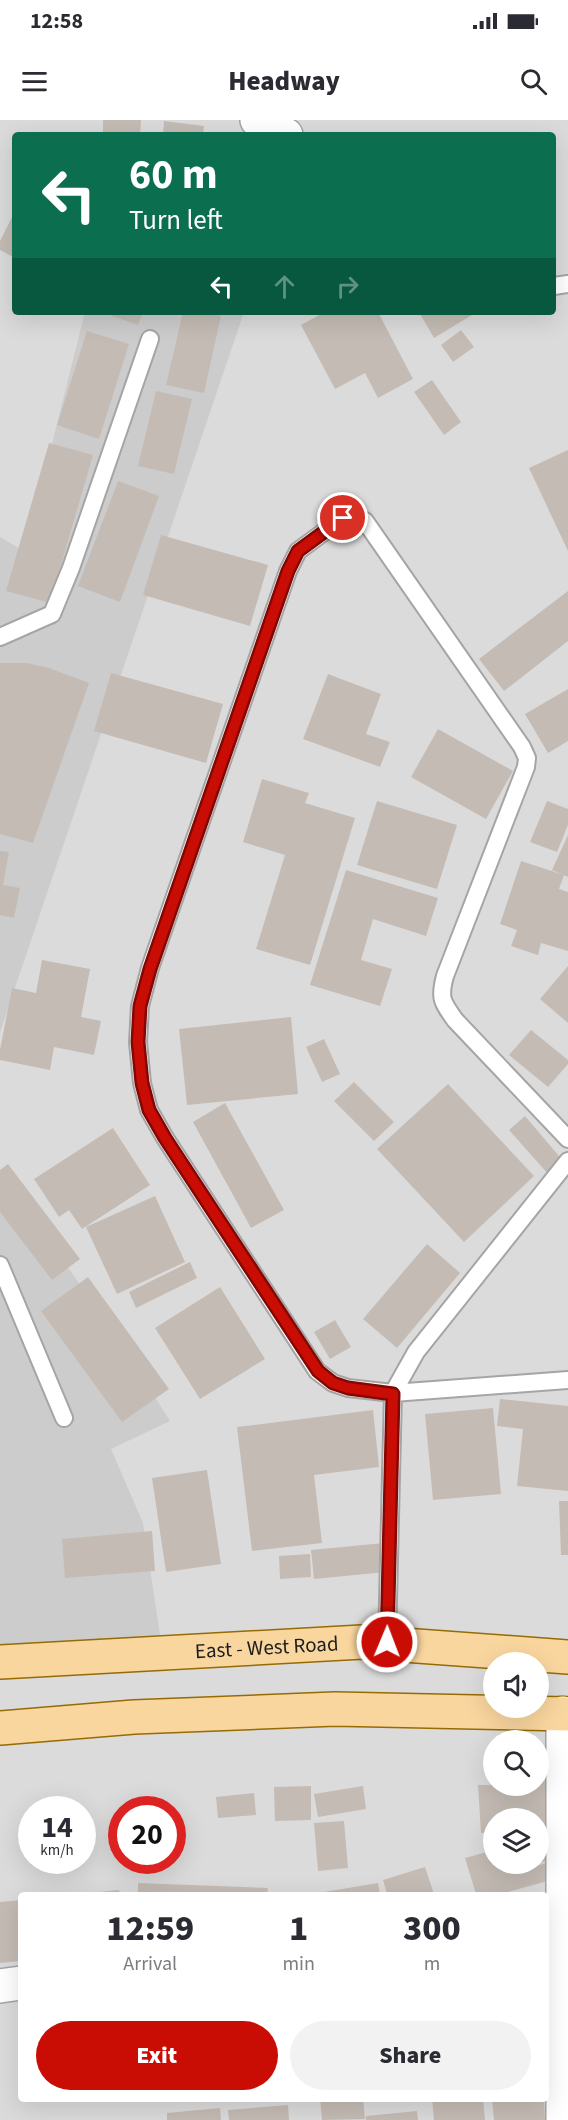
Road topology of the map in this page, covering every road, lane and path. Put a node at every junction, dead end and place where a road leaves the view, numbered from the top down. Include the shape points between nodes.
1 (257, 120) edge
2 (280, 132) edge
3 (150, 339) dead end
4 (0, 637) edge
5 (568, 1139) edge
6 (568, 1161) edge
7 (0, 1265) edge
8 (568, 1380) edge
9 (393, 1394) junction
10 (64, 1418) dead end
11 (387, 1642) junction
12 (568, 1657) edge
13 (0, 1662) edge
14 (566, 1714) edge
15 (0, 1728) edge
16 (555, 1892) edge
17 (18, 1983) edge
18 (0, 1986) edge
19 (563, 2120) edge

1 - 2 street
3 - 4 lane via 52,614
5 - 9 lane via 454,1020 441,992 527,758 365,521 354,516 343,518 298,551 288,571 150,969 140,1006 138,1042 149,1110 318,1371 333,1383 348,1388
6 - 9 lane via 416,1352
7 - 10 lane
8 - 9 lane
9 - 11 lane
11 - 12 main road, East - West Road
11 - 13 main road, East - West Road
14 - 15 main road via 335,1709
14 - 16 street
16 - 19 street
17 - 18 street

